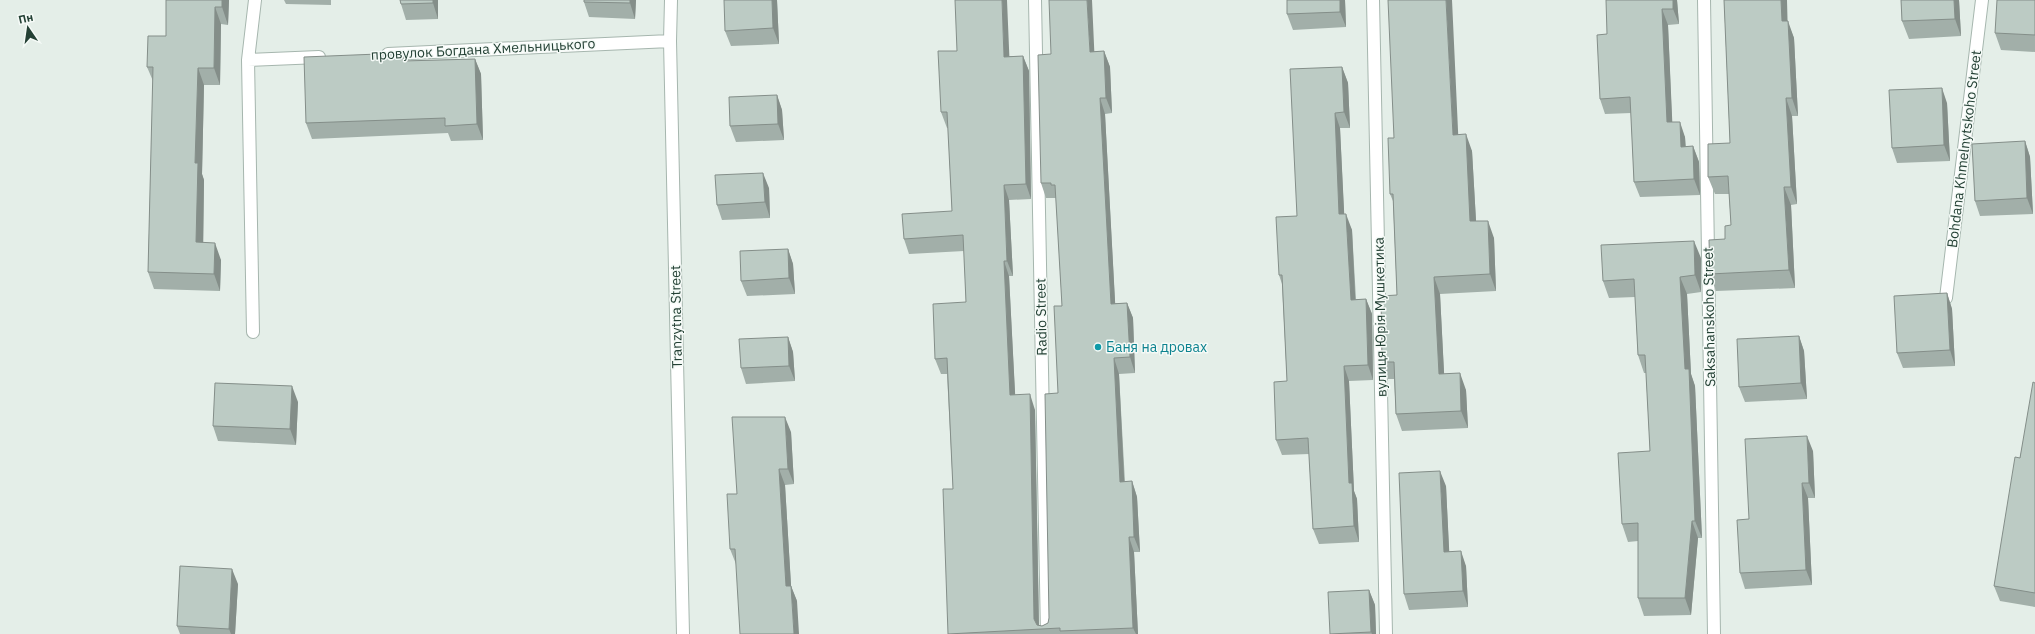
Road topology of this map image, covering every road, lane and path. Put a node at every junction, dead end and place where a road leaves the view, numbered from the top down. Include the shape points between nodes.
1 (255, 0) edge
2 (671, 0) edge
3 (1034, 0) edge
4 (1373, 0) edge
5 (1704, 0) edge
6 (1982, 0) edge
7 (670, 41) junction
8 (376, 54) edge
9 (328, 56) edge
10 (248, 60) junction
11 (1946, 298) edge
12 (253, 332) dead end
13 (683, 634) edge
14 (1046, 634) edge
15 (1386, 634) edge
16 (1714, 634) edge

1 - 10 street
2 - 7 street, Tranzytna Street
3 - 14 street, Radio Street
4 - 15 street, вулиця Юрія Мушкетика
5 - 16 street, Saksahanskoho Street
6 - 11 street, Bohdana Khmelnytskoho Street
7 - 8 street, провулок Богдана Хмельницького
7 - 13 street, Tranzytna Street
9 - 10 street
10 - 12 street

